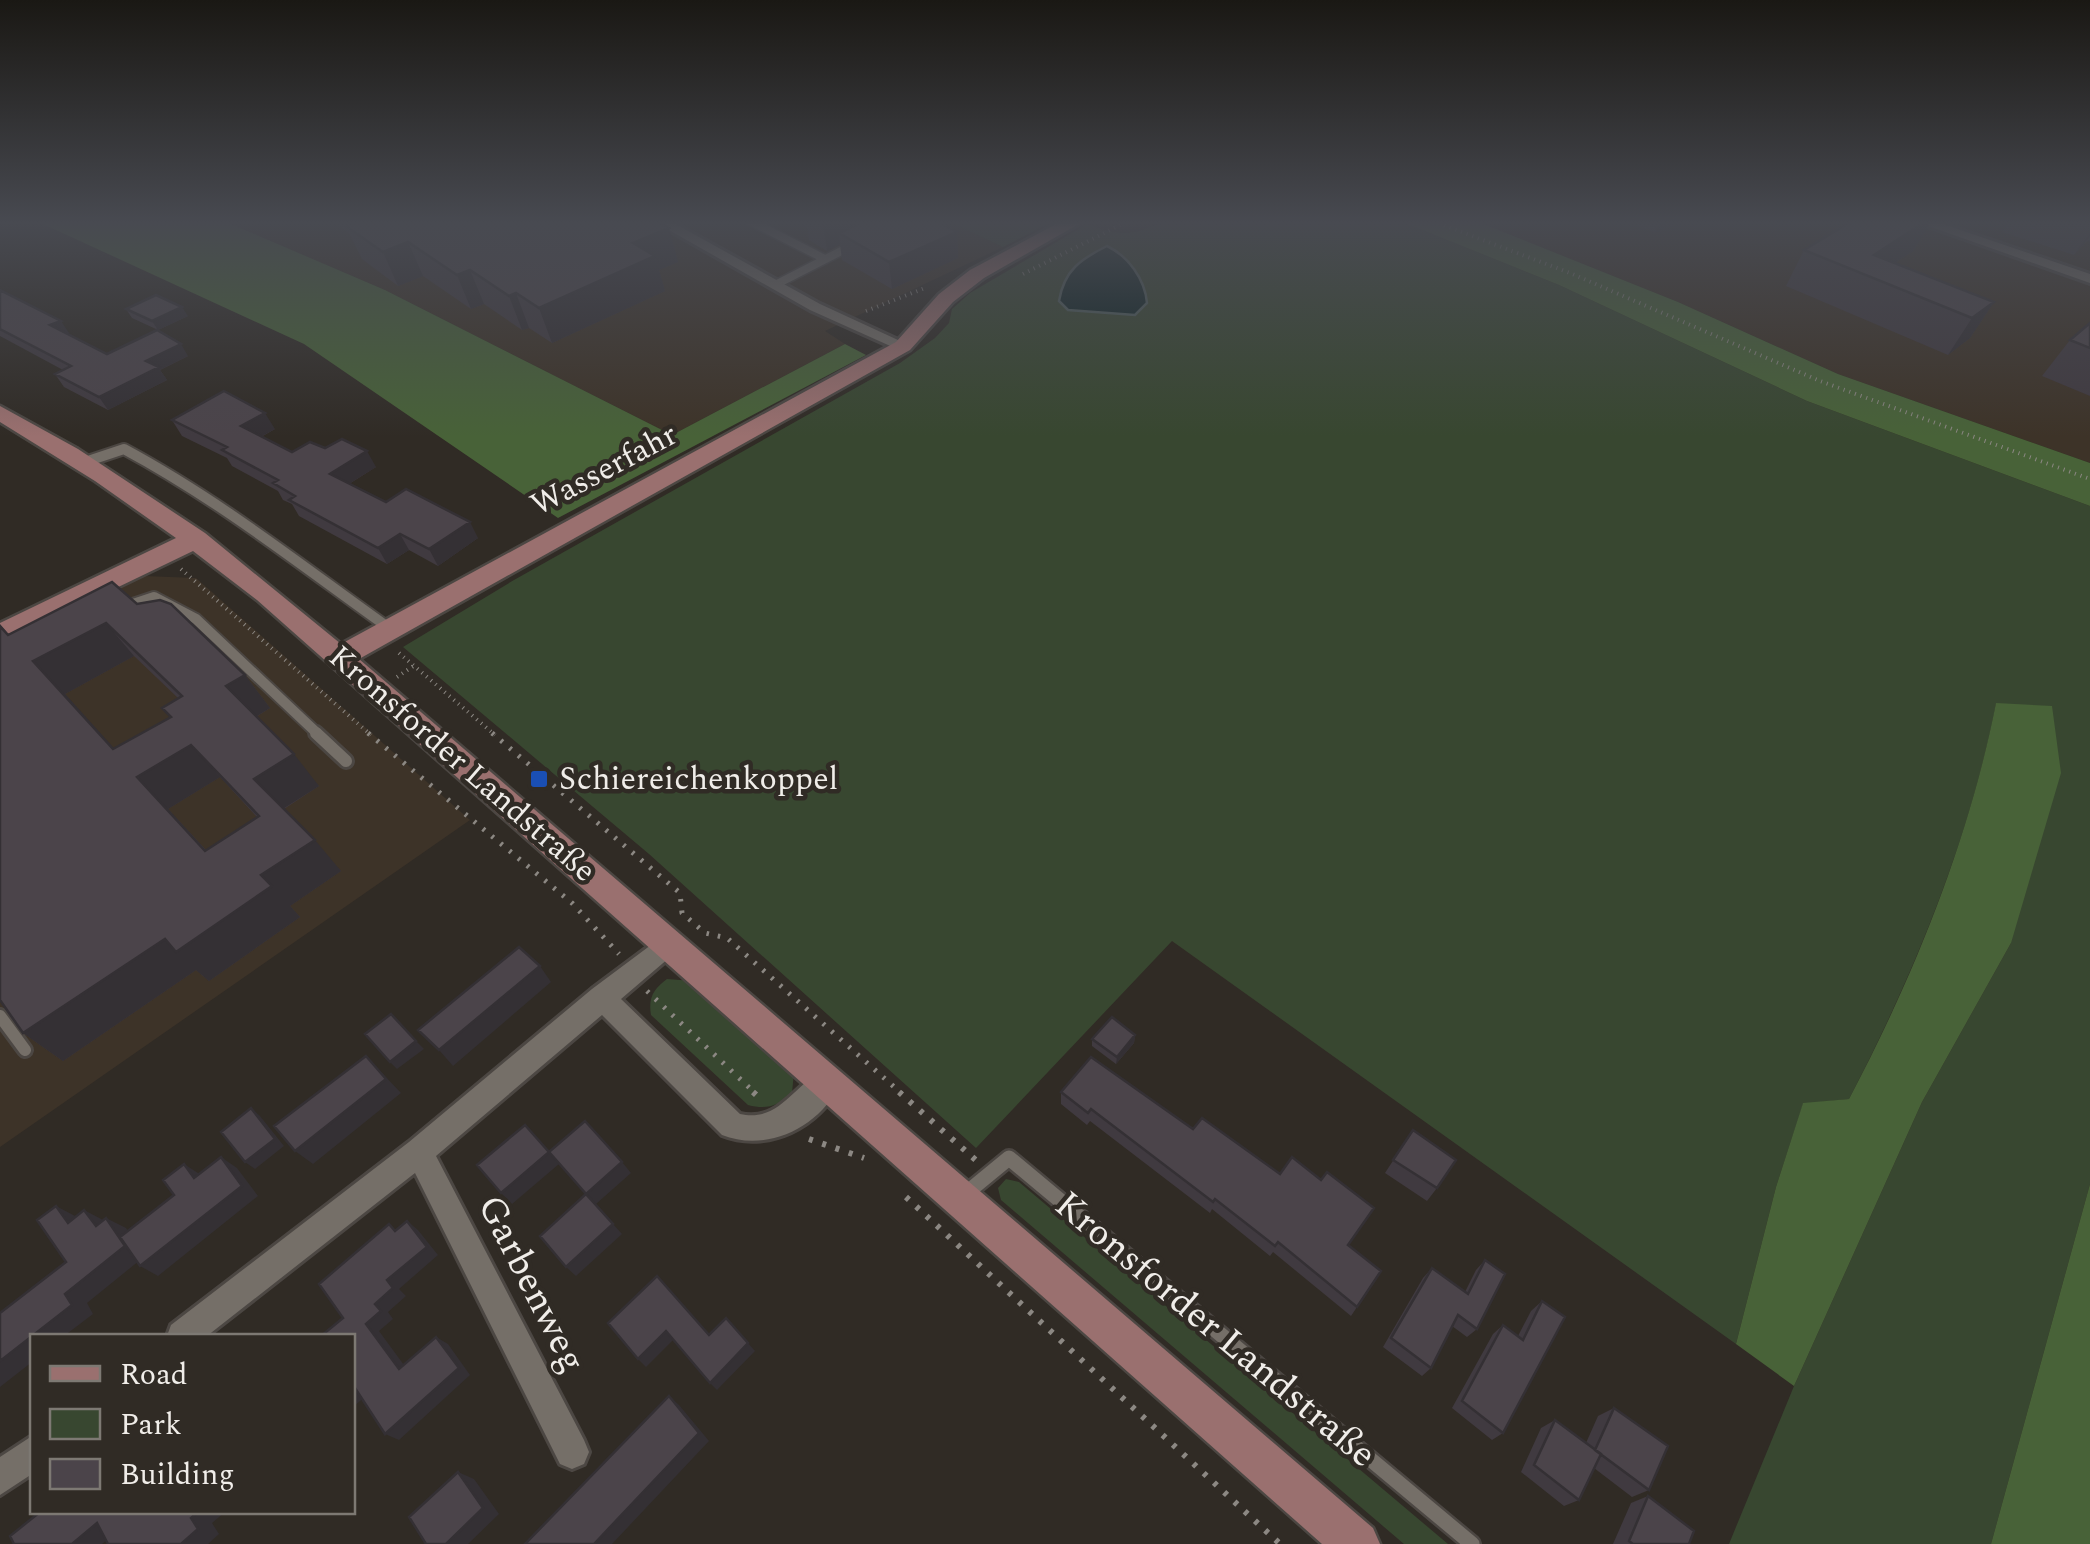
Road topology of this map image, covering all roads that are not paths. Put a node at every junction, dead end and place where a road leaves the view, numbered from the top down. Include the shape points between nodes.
1 (792, 293) edge
2 (952, 293) edge
3 (902, 346) junction
4 (0, 413) edge
5 (85, 462) junction
6 (196, 539) junction
7 (120, 609) edge
8 (388, 628) junction
9 (0, 634) edge
10 (340, 657) junction
11 (346, 761) dead end
12 (667, 944) junction
13 (601, 997) junction
14 (0, 1016) edge
15 (25, 1050) edge
16 (826, 1084) junction
17 (420, 1152) junction
18 (959, 1200) junction
19 (185, 1334) edge
20 (572, 1452) dead end
21 (30, 1455) edge
22 (0, 1478) edge
23 (1357, 1544) edge
24 (1472, 1544) edge

1 - 3 street
2 - 3 main road, Wasserfahr
3 - 8 main road, Wasserfahr
4 - 5 main road, Kronsforder Landstraße
5 - 6 main road, Kronsforder Landstraße
5 - 8 lane, Kronsforder Landstraße via 124,448 163,468
6 - 9 main road via 67,611
6 - 10 main road, Kronsforder Landstraße
7 - 11 lane via 154,597 196,620
8 - 10 main road, Wasserfahr
10 - 12 main road, Kronsforder Landstraße
12 - 13 street
12 - 16 main road, Kronsforder Landstraße
13 - 16 street via 732,1125 750,1132 774,1129
13 - 17 street
14 - 15 lane
16 - 18 main road, Kronsforder Landstraße
17 - 19 street
17 - 20 street, Garbenweg
18 - 23 main road, Kronsforder Landstraße
18 - 24 lane, Kronsforder Landstraße via 1008,1158
21 - 22 street

